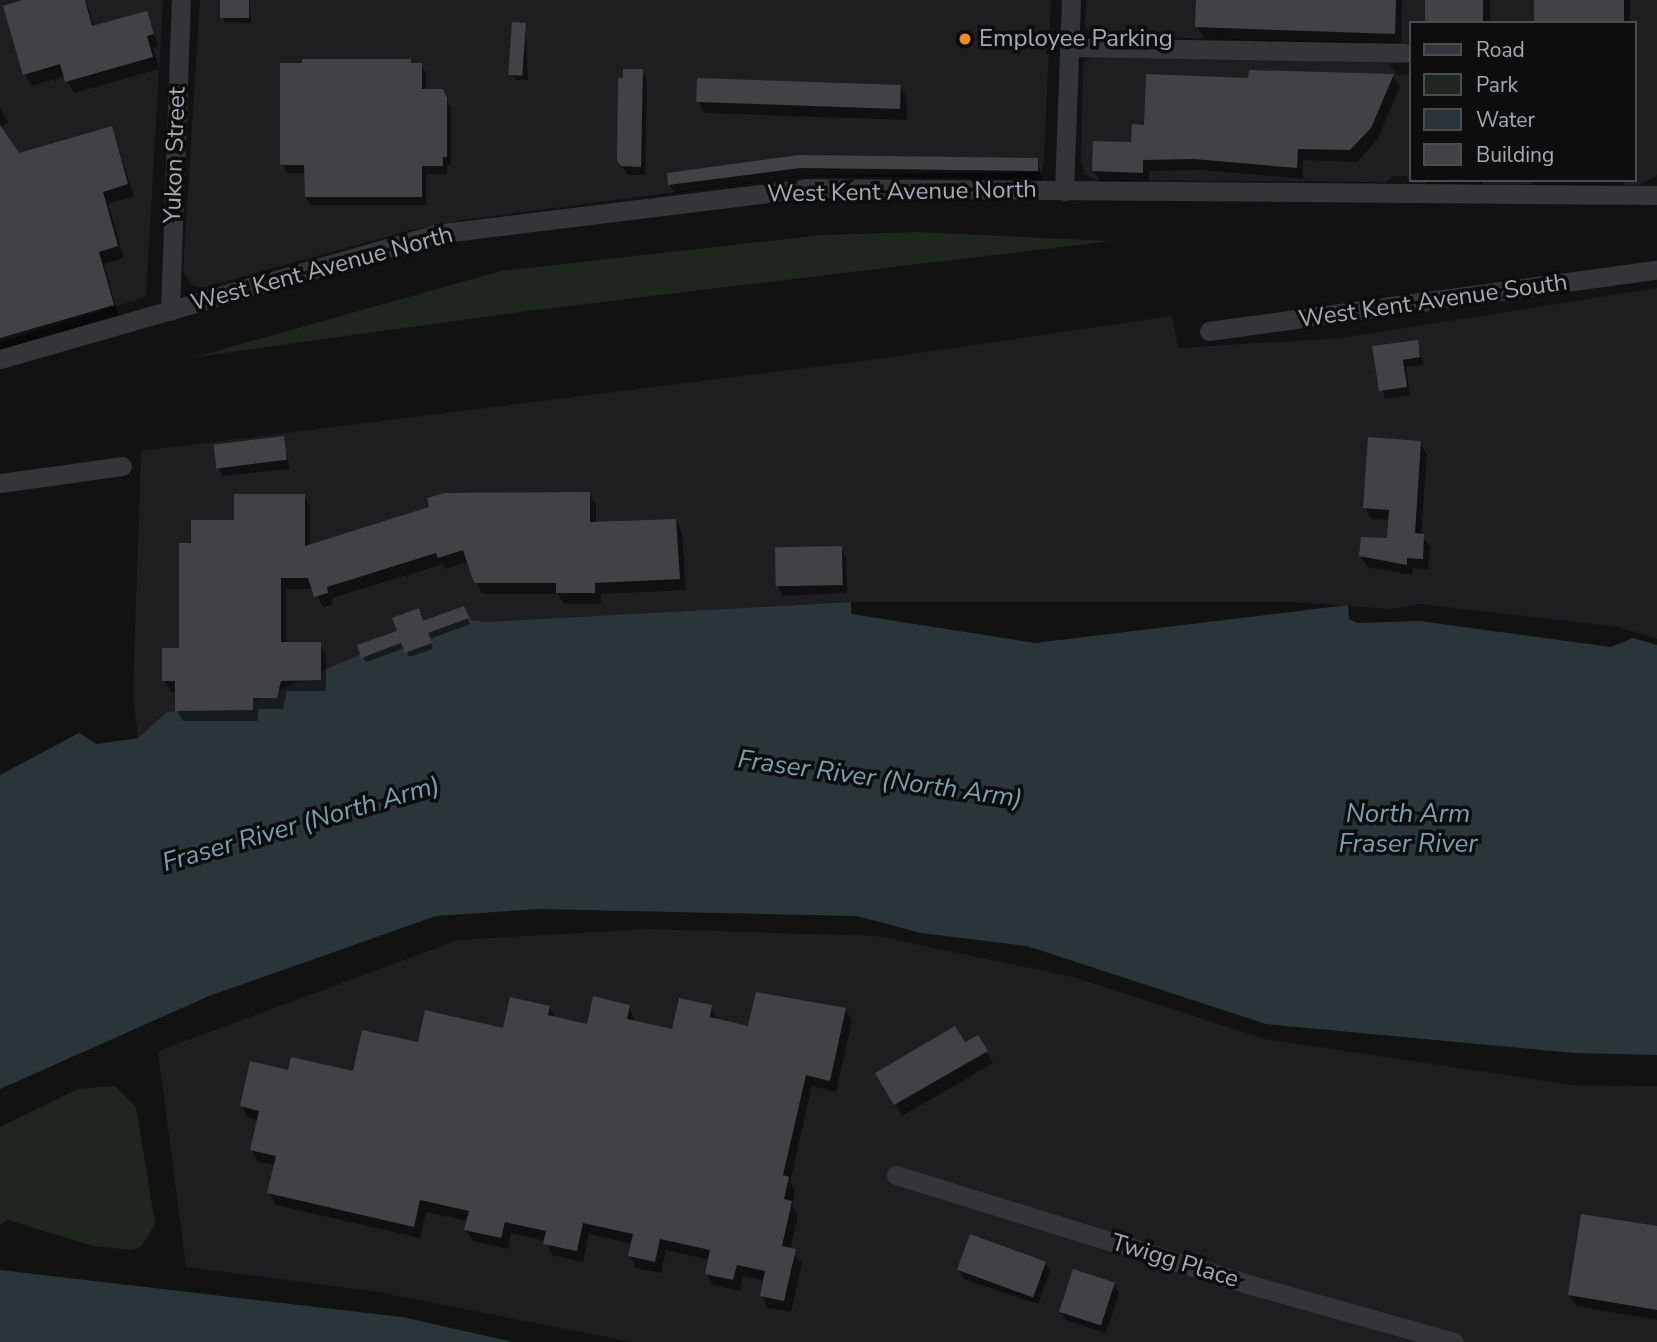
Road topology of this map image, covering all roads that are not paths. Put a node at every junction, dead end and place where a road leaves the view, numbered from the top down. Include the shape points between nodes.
1 (181, 0) edge
2 (1071, 0) edge
3 (1070, 47) junction
4 (1405, 53) dead end
5 (1064, 191) junction
6 (1657, 195) edge
7 (1657, 271) edge
8 (170, 311) junction
9 (1209, 331) dead end
10 (0, 359) edge
11 (122, 466) dead end
12 (0, 483) edge
13 (897, 1175) dead end
14 (1454, 1342) edge

1 - 8 street, Yukon Street
2 - 3 street
3 - 4 street
3 - 5 street
5 - 6 street, West Kent Avenue North
5 - 8 street, West Kent Avenue North via 807,188 595,212 413,239
7 - 9 street, West Kent Avenue South
8 - 10 street, West Kent Avenue North
11 - 12 street
13 - 14 street, Twigg Place via 1244,1283

